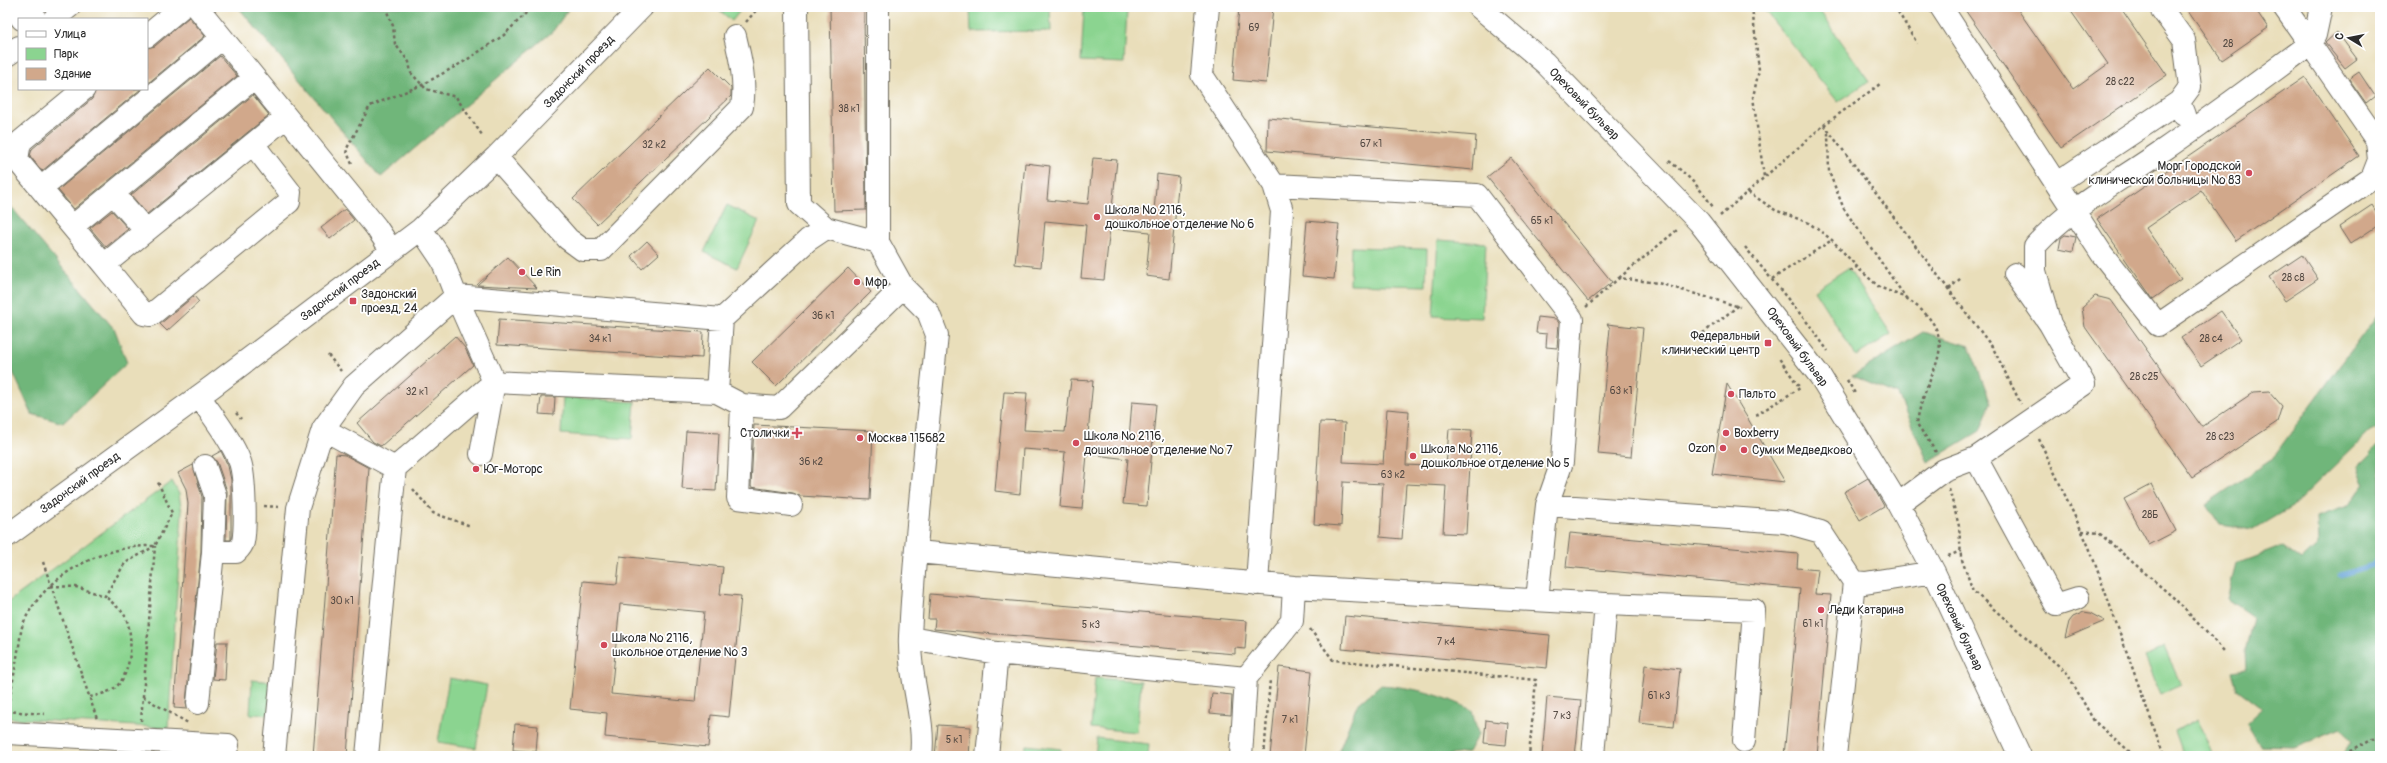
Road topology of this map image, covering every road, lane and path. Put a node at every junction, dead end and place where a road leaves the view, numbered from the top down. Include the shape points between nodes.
1 (14, 7) edge
2 (33, 7) edge
3 (69, 7) edge
4 (182, 7) edge
5 (197, 7) edge
6 (384, 7) edge
7 (532, 7) edge
8 (642, 7) edge
9 (798, 7) edge
10 (878, 7) edge
11 (1208, 7) edge
12 (1480, 7) edge
13 (1752, 7) edge
14 (1895, 7) edge
15 (1941, 7) edge
16 (2160, 7) edge
17 (2284, 7) edge
18 (2321, 7) edge
19 (21, 18) edge
20 (34, 18) edge
21 (55, 18) edge
22 (148, 35) edge
23 (736, 36) dead end
24 (222, 38) junction
25 (1917, 44) dead end
26 (2310, 44) junction
27 (18, 48) edge
28 (7, 55) edge
29 (254, 78) junction
30 (1880, 84) dead end
31 (422, 85) junction
32 (83, 90) edge
33 (2179, 102) junction
34 (286, 118) junction
35 (2190, 132) junction
36 (1828, 133) dead end
37 (482, 134) dead end
38 (253, 144) junction
39 (496, 157) junction
40 (354, 169) dead end
41 (1764, 178) junction
42 (2057, 183) junction
43 (1274, 185) junction
44 (41, 188) junction
45 (1748, 192) junction
46 (113, 193) junction
47 (2075, 211) junction
48 (1720, 216) dead end
49 (73, 226) junction
50 (826, 228) junction
51 (421, 229) junction
52 (145, 230) junction
53 (1677, 230) dead end
54 (1832, 240) junction
55 (878, 242) junction
56 (392, 251) junction
57 (104, 265) junction
58 (1857, 267) junction
59 (1850, 271) dead end
60 (2015, 274) dead end
61 (1619, 278) junction
62 (1961, 278) dead end
63 (1772, 279) dead end
64 (903, 287) junction
65 (1949, 289) dead end
66 (456, 296) junction
67 (1906, 298) junction
68 (1739, 306) junction
69 (1744, 312) dead end
70 (722, 319) junction
71 (1572, 319) junction
72 (2050, 324) junction
73 (1698, 337) dead end
74 (1777, 356) dead end
75 (494, 382) junction
76 (717, 392) junction
77 (199, 396) junction
78 (742, 405) junction
79 (1756, 415) dead end
80 (323, 429) junction
81 (481, 454) dead end
82 (1976, 458) junction
83 (205, 466) dead end
84 (395, 468) junction
85 (1944, 470) junction
86 (157, 480) dead end
87 (1898, 504) junction
88 (244, 505) junction
89 (791, 505) dead end
90 (1547, 505) junction
91 (298, 508) junction
92 (471, 526) dead end
93 (2082, 531) dead end
94 (7, 536) edge
95 (155, 546) junction
96 (1960, 551) junction
97 (213, 552) junction
98 (917, 552) junction
99 (43, 562) dead end
100 (1940, 564) junction
101 (1854, 582) junction
102 (1257, 584) junction
103 (51, 586) junction
104 (105, 596) junction
105 (1293, 597) junction
106 (2078, 598) dead end
107 (1537, 600) junction
108 (1606, 604) junction
109 (910, 638) junction
110 (2225, 652) dead end
111 (997, 653) junction
112 (1270, 676) dead end
113 (1246, 678) junction
114 (7, 685) edge
115 (11, 691) junction
116 (89, 697) junction
117 (198, 703) dead end
118 (7, 711) edge
119 (7, 733) edge
120 (2380, 735) edge
121 (104, 739) junction
122 (140, 741) junction
123 (1744, 741) dead end
124 (228, 746) dead end
125 (274, 756) edge
126 (368, 756) edge
127 (921, 756) edge
128 (987, 756) edge
129 (1241, 756) edge
130 (1264, 756) edge
131 (1529, 756) edge
132 (1593, 756) edge
133 (1836, 756) edge
134 (2020, 756) edge
135 (2132, 756) edge
136 (2333, 756) edge

1 - 19 street
2 - 20 street
3 - 21 street
4 - 22 street
5 - 24 street
6 - 31 path via 393,26 395,44 410,62 411,73
7 - 31 path via 504,36
8 - 39 street, Задонский проезд
9 - 50 street via 799,204
10 - 55 street
11 - 43 street via 1202,75
12 - 87 street, Ореховый бульвар via 1545,63 1699,222 1820,376
13 - 41 path via 1759,70 1753,97
14 - 25 path
15 - 42 street
16 - 33 street via 2184,40 2190,87
17 - 26 street
18 - 26 street via 2315,35
23 - 39 street via 744,75 742,107 600,250 583,250 568,239
24 - 29 street
24 - 44 street
26 - 35 street
26 - 47 street via 2377,141 2379,160 2372,178 2158,325 2102,254
27 - 28 street
29 - 34 street
29 - 46 street
30 - 41 path via 1824,125
31 - 37 path via 426,89 456,97
31 - 40 path via 370,106 346,150
32 - 44 street via 20,142 17,160
33 - 35 street
33 - 42 street
34 - 38 street
34 - 56 street via 376,227
35 - 47 street
36 - 67 path via 1829,172 1844,209
38 - 52 street
38 - 57 street via 290,192 289,202 151,315 144,314
39 - 51 street, Задонский проезд
41 - 45 path
42 - 47 street
43 - 71 street via 1477,195
43 - 102 street via 1282,211
44 - 49 street
45 - 48 path
45 - 54 path via 1775,210 1809,223
46 - 49 street
46 - 52 street
47 - 72 street via 2051,229 2035,246 2035,271
49 - 57 street
50 - 55 street
50 - 70 street via 808,240
51 - 56 street, Задонский проезд
51 - 66 street via 442,260
52 - 57 street
53 - 61 path
54 - 58 path
54 - 63 path
55 - 64 street
56 - 77 street, Задонский проезд
58 - 59 path
58 - 67 path via 1879,287
60 - 72 street
61 - 68 path via 1658,283
61 - 71 path
62 - 65 path
64 - 78 street via 779,408
64 - 98 street via 928,312 937,335
66 - 70 street
66 - 75 street
66 - 80 street via 354,386
67 - 85 path via 1927,315 1936,330 1941,348 1940,358 1920,405 1917,424 1939,456
68 - 69 path
68 - 73 path
70 - 76 street
71 - 90 street via 1562,462
72 - 82 street via 2084,384
74 - 79 path via 1800,388
75 - 76 street
75 - 81 street
75 - 84 street
76 - 78 street
77 - 88 street via 224,432 240,463
77 - 94 street, Задонский проезд
78 - 89 street via 738,498
80 - 84 street
80 - 91 street
82 - 85 street
82 - 106 street via 2056,605
83 - 97 street via 215,495
84 - 92 path via 433,513
84 - 126 street
85 - 87 street
85 - 96 path via 1959,526
86 - 95 path via 172,513
87 - 100 street, Ореховый бульвар
88 - 91 path
88 - 97 street via 243,542 240,549 236,552
90 - 101 street via 1785,522 1821,532
90 - 107 street
91 - 125 street
93 - 110 path via 2099,533 2175,599
95 - 103 path via 135,545 93,558
95 - 104 path via 125,563
95 - 122 path
96 - 100 path
96 - 135 path via 1973,591 2067,672 2094,721
97 - 117 street
98 - 102 street
98 - 109 street
99 - 103 path
100 - 101 street via 1865,583
100 - 134 street, Ореховый бульвар
101 - 133 street
102 - 105 street
103 - 104 path via 76,587
103 - 115 path via 38,597 23,625
103 - 116 path
104 - 116 path via 125,616 131,637 128,662 118,684 101,695
105 - 107 street
105 - 113 street via 1292,621
105 - 131 path via 1333,660 1536,680
107 - 108 street
108 - 123 street via 1754,610
108 - 132 street
109 - 111 street
109 - 127 street via 914,692 923,742
111 - 113 street
111 - 128 street
112 - 130 path
113 - 129 street
114 - 115 path
115 - 118 path
116 - 121 path
119 - 121 street
120 - 136 path via 2354,750
121 - 122 street
122 - 124 street

